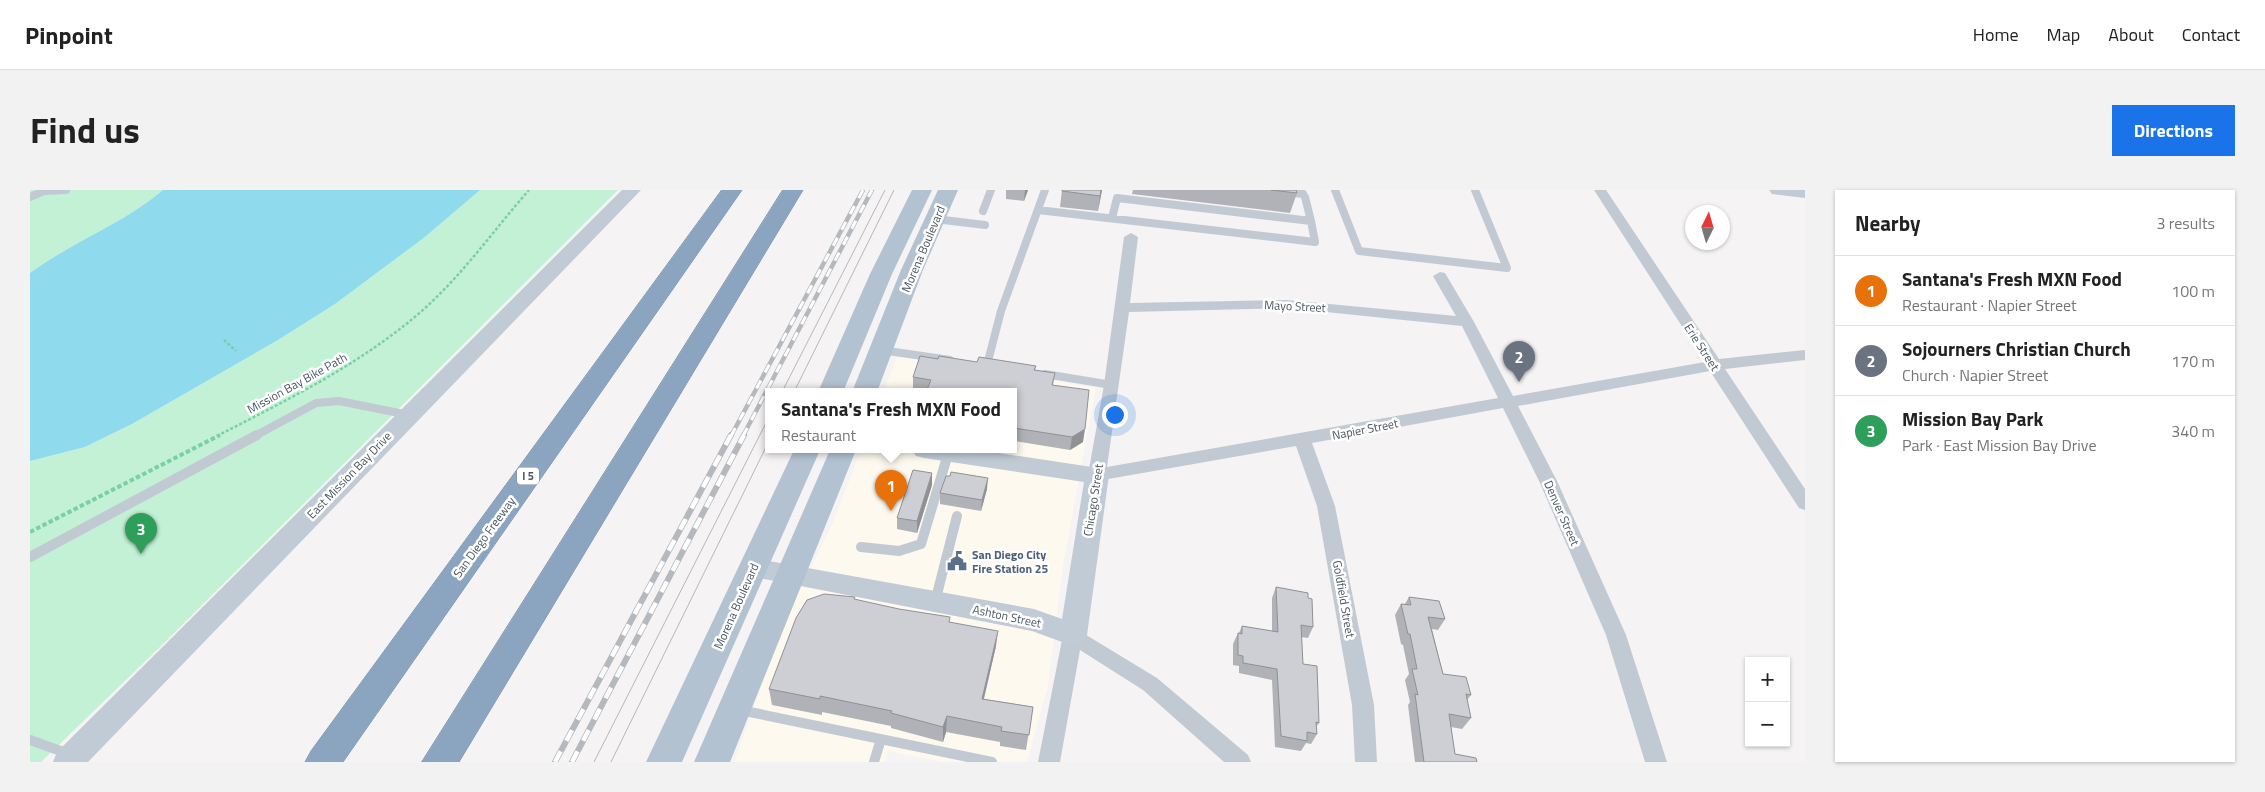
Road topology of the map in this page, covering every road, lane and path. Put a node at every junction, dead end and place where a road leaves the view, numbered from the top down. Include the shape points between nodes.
1 (66, 190) edge
2 (529, 190) edge
3 (632, 190) edge
4 (732, 190) edge
5 (793, 190) edge
6 (922, 190) edge
7 (948, 190) edge
8 (991, 190) edge
9 (1045, 190) edge
10 (1264, 190) edge
11 (1335, 190) edge
12 (1475, 190) edge
13 (1600, 190) edge
14 (1778, 190) edge
15 (1301, 192) edge
16 (1805, 193) edge
17 (30, 197) edge
18 (1038, 210) junction
19 (984, 211) dead end
20 (1112, 218) junction
21 (935, 219) junction
22 (1311, 221) junction
23 (985, 225) dead end
24 (1131, 237) dead end
25 (1440, 276) dead end
26 (1122, 308) junction
27 (1467, 322) junction
28 (224, 340) dead end
29 (236, 350) dead end
30 (881, 350) junction
31 (1805, 356) edge
32 (957, 361) edge
33 (977, 364) edge
34 (987, 365) junction
35 (996, 366) edge
36 (1714, 366) junction
37 (1033, 372) edge
38 (1112, 385) junction
39 (832, 388) edge
40 (866, 388) edge
41 (1508, 402) junction
42 (409, 415) junction
43 (1303, 441) junction
44 (805, 453) edge
45 (842, 453) edge
46 (942, 453) edge
47 (948, 454) junction
48 (1096, 476) junction
49 (1805, 503) edge
50 (957, 516) dead end
51 (30, 532) edge
52 (861, 547) dead end
53 (30, 557) edge
54 (753, 568) junction
55 (791, 574) junction
56 (935, 602) junction
57 (1073, 635) junction
58 (734, 709) junction
59 (881, 738) junction
60 (30, 740) edge
61 (71, 759) edge
62 (323, 762) edge
63 (440, 762) edge
64 (664, 762) edge
65 (712, 762) edge
66 (874, 762) edge
67 (992, 762) edge
68 (1049, 762) edge
69 (1240, 762) edge
70 (1366, 762) edge
71 (1656, 762) edge

1 - 17 lane via 44,191
2 - 51 path, Mission Bay Bike Path via 467,265 424,310 365,355 287,400
3 - 42 main road, East Mission Bay Drive
4 - 62 highway, San Diego Freeway / I 5
5 - 63 highway
6 - 39 main road, Morena Boulevard
7 - 21 main road, Morena Boulevard
8 - 19 lane
9 - 18 lane
10 - 15 lane
11 - 12 lane via 1359,251 1507,268
13 - 36 street, Erie Street
14 - 16 main road
15 - 22 lane
18 - 20 lane
18 - 34 lane via 1002,311
20 - 22 lane via 1116,198
20 - 22 lane via 1315,242
21 - 23 lane
21 - 30 main road, Morena Boulevard
24 - 26 street, Chicago Street
25 - 27 street, Denver Street
26 - 27 street, Mayo Street via 1287,304
26 - 38 street, Chicago Street
27 - 41 street, Denver Street
28 - 29 path
30 - 32 lane
30 - 40 main road, Morena Boulevard
31 - 36 street, Napier Street via 1733,361
33 - 34 lane
34 - 35 lane
36 - 41 street, Napier Street
36 - 49 street, Erie Street
37 - 38 lane
38 - 48 street, Chicago Street
41 - 43 street, Napier Street
41 - 71 street, Denver Street via 1548,481 1616,635
42 - 53 lane via 339,401 316,403
42 - 61 main road, East Mission Bay Drive
43 - 48 street, Napier Street
43 - 70 street, Goldfield Street via 1326,506 1363,706
44 - 54 main road, Morena Boulevard
45 - 55 main road
46 - 47 main road, Napier Street
47 - 48 main road, Napier Street
47 - 52 lane via 921,544 898,552
48 - 57 main road, Chicago Street
50 - 56 lane
54 - 55 main road, Ashton Street
54 - 64 main road, Morena Boulevard
55 - 56 main road, Ashton Street
55 - 58 main road
56 - 57 main road, Ashton Street via 1034,620
57 - 68 street, Chicago Street
57 - 69 street, Ashton Street via 1150,684
58 - 59 lane
58 - 65 main road
59 - 66 lane
59 - 67 lane
60 - 61 lane

